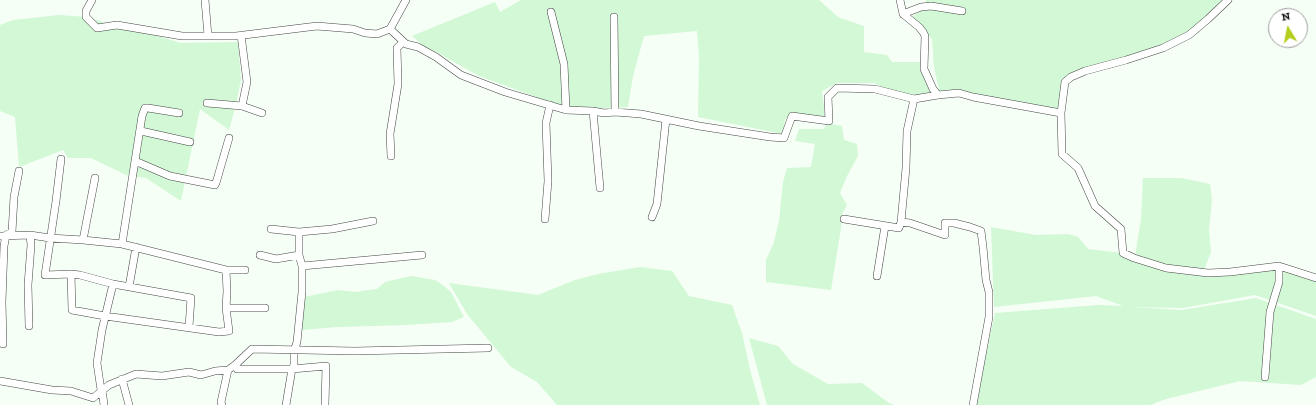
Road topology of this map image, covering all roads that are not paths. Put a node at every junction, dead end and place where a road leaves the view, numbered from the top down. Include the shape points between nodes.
1 (92, 0) edge
2 (205, 0) edge
3 (406, 0) edge
4 (900, 0) edge
5 (1228, 0) edge
6 (551, 12) dead end
7 (962, 12) dead end
8 (903, 14) junction
9 (614, 17) dead end
10 (390, 29) junction
11 (208, 36) junction
12 (241, 36) junction
13 (403, 42) junction
14 (938, 95) junction
15 (914, 99) junction
16 (208, 103) dead end
17 (550, 105) junction
18 (242, 106) junction
19 (566, 110) junction
20 (593, 111) junction
21 (615, 112) junction
22 (179, 113) dead end
23 (262, 113) dead end
24 (1061, 113) junction
25 (666, 119) junction
26 (141, 131) junction
27 (229, 138) dead end
28 (190, 142) dead end
29 (391, 156) dead end
30 (61, 159) dead end
31 (135, 161) junction
32 (19, 171) dead end
33 (95, 178) dead end
34 (600, 188) dead end
35 (652, 217) dead end
36 (545, 219) dead end
37 (844, 219) dead end
38 (373, 221) dead end
39 (901, 222) junction
40 (885, 226) junction
41 (271, 229) dead end
42 (299, 232) junction
43 (3, 235) edge
44 (30, 235) junction
45 (50, 238) junction
46 (83, 240) junction
47 (122, 244) junction
48 (136, 247) junction
49 (260, 255) dead end
50 (299, 255) junction
51 (422, 255) dead end
52 (302, 266) junction
53 (1279, 266) junction
54 (226, 270) junction
55 (245, 270) dead end
56 (71, 274) junction
57 (877, 276) dead end
58 (1316, 278) edge
59 (113, 284) junction
60 (129, 287) junction
61 (226, 308) junction
62 (266, 308) dead end
63 (105, 316) junction
64 (29, 326) dead end
65 (189, 327) junction
66 (3, 344) dead end
67 (488, 348) dead end
68 (295, 349) junction
69 (235, 366) junction
70 (292, 369) junction
71 (228, 370) junction
72 (1265, 378) dead end
73 (122, 379) junction
74 (0, 381) edge
75 (102, 390) junction
76 (104, 405) edge
77 (129, 405) edge
78 (222, 405) edge
79 (286, 405) edge
80 (325, 405) edge
81 (973, 405) edge

1 - 11 street via 86,17 97,28 117,25 182,36
2 - 11 street
3 - 10 street
4 - 8 street
5 - 24 street via 1189,35 1163,48 1085,71 1071,78 1066,82
6 - 19 street via 564,64
7 - 8 street via 932,6
8 - 14 street via 919,27 925,36 924,69
9 - 21 street
10 - 12 street via 377,34 317,26
10 - 13 street
11 - 12 street
12 - 18 street via 246,82
13 - 17 street via 436,57 461,75 505,92
13 - 29 street via 397,48 398,84 390,134
14 - 15 street
14 - 24 street via 959,93
15 - 25 street via 875,89 837,88 828,97 829,121 792,116 784,138
15 - 39 street via 907,131
16 - 18 street
17 - 19 street
17 - 36 street via 546,123 548,181
18 - 23 street
19 - 20 street
20 - 21 street
20 - 34 street
21 - 25 street
22 - 26 street via 145,108
24 - 53 street via 1062,154 1078,168 1095,206 1121,229 1123,253 1166,268 1208,273
25 - 35 street via 657,204
26 - 28 street
26 - 31 street
27 - 31 street via 215,184 170,176
30 - 45 street
31 - 47 street
32 - 43 street via 12,232
33 - 46 street
37 - 40 street
38 - 42 street
39 - 40 street via 899,228
39 - 81 street via 945,235 946,223 981,231 989,292 989,317
40 - 57 street
41 - 42 street
42 - 50 street
43 - 44 street
43 - 66 street
44 - 45 street
44 - 64 street
45 - 46 street
45 - 56 street via 45,275
46 - 47 street
47 - 48 street
48 - 54 street
48 - 60 street
49 - 50 street via 276,259
50 - 52 street
51 - 52 street
52 - 68 street via 302,292
53 - 58 street
53 - 72 street via 1279,282 1270,312
54 - 55 street
54 - 61 street
56 - 59 street
56 - 63 street via 72,310
59 - 60 street
59 - 63 street
60 - 65 street via 191,298
61 - 62 street
61 - 65 street via 229,331
63 - 65 street
63 - 75 street via 97,363
67 - 68 street via 355,351
68 - 69 street via 252,349
68 - 70 street
69 - 70 street via 237,369
69 - 71 street
70 - 79 street
70 - 80 street via 326,366
71 - 73 street via 201,375 189,372 162,376 136,374
71 - 78 street
73 - 75 street
73 - 77 street
74 - 75 street via 71,391 93,398
75 - 76 street

